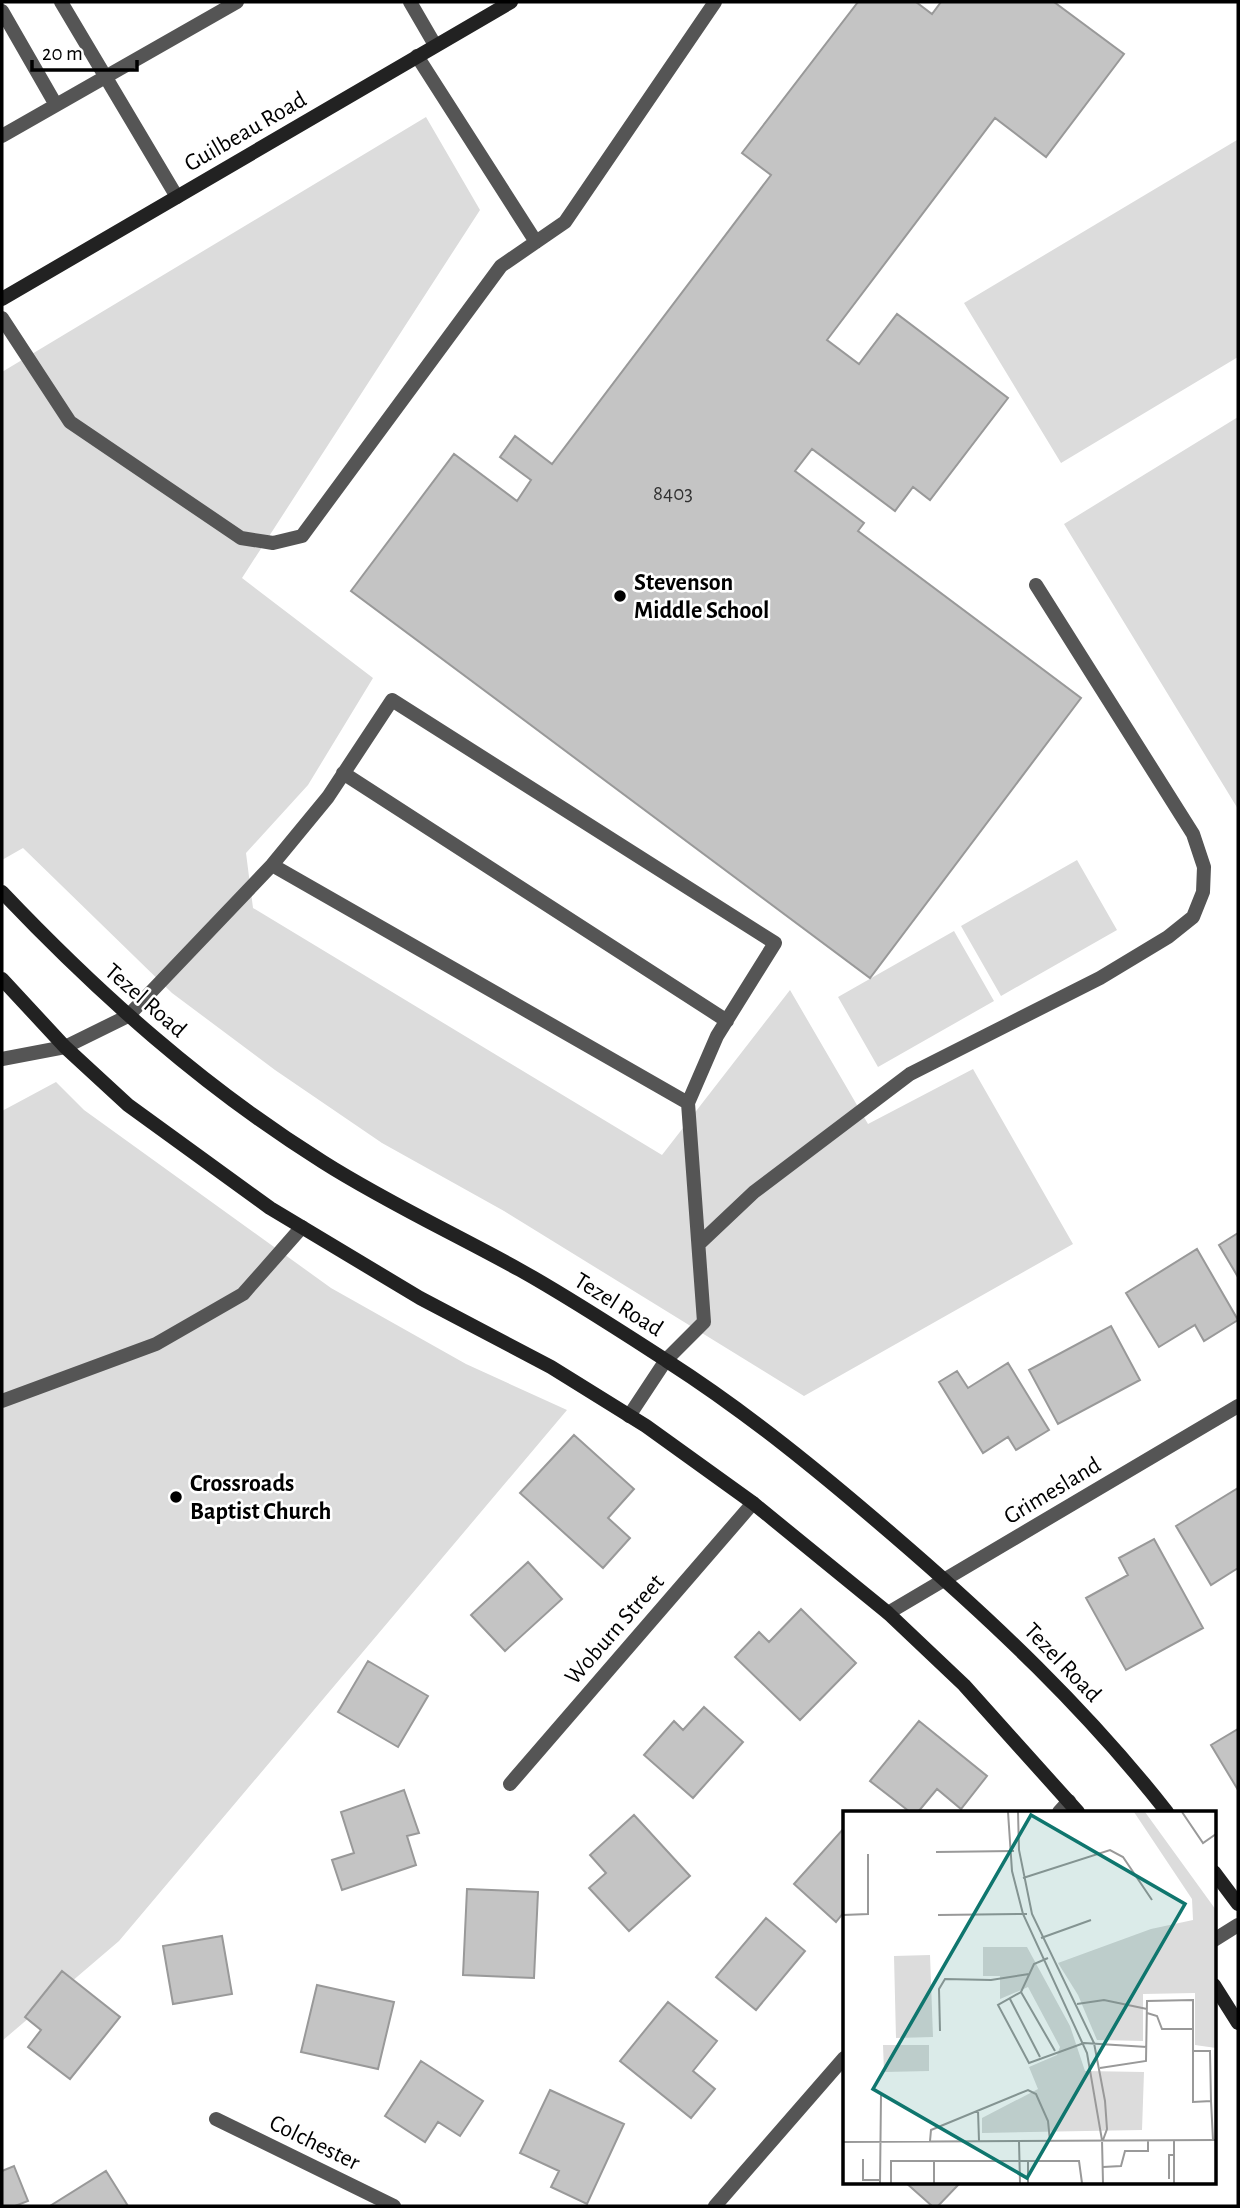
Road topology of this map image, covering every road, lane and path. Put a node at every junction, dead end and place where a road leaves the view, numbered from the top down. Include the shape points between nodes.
1 (61, 2) edge
2 (237, 2) edge
3 (410, 2) edge
4 (511, 2) edge
5 (715, 2) edge
6 (2, 11) edge
7 (435, 45) junction
8 (416, 56) junction
9 (105, 77) junction
10 (56, 105) junction
11 (2, 136) edge
12 (177, 197) junction
13 (536, 242) junction
14 (2, 299) edge
15 (2, 318) edge
16 (1036, 585) dead end
17 (343, 774) junction
18 (272, 865) junction
19 (2, 892) edge
20 (2, 979) edge
21 (128, 1016) junction
22 (727, 1021) junction
23 (65, 1047) junction
24 (2, 1059) edge
25 (688, 1103) junction
26 (302, 1227) junction
27 (700, 1243) junction
28 (666, 1360) junction
29 (2, 1401) edge
30 (1238, 1406) edge
31 (629, 1416) junction
32 (753, 1503) junction
33 (945, 1579) junction
34 (888, 1613) junction
35 (510, 1784) dead end
36 (1068, 1809) edge
37 (1166, 1811) edge
38 (1216, 1875) edge
39 (1238, 1903) edge
40 (1238, 1925) edge
41 (1216, 1939) edge
42 (1216, 1988) edge
43 (1238, 2022) edge
44 (843, 2060) edge
45 (216, 2119) dead end
46 (394, 2206) edge
47 (715, 2206) edge

1 - 9 street
2 - 9 street
3 - 7 street
4 - 7 main road, Guilbeau Road
5 - 13 street via 565,222
6 - 10 street
7 - 8 main road, Guilbeau Road
8 - 12 main road, Guilbeau Road
8 - 13 street
9 - 10 street
9 - 12 street
10 - 11 street
12 - 14 main road, Guilbeau Road
13 - 15 street via 500,266 302,536 273,543 241,538 70,422
16 - 27 street via 1194,834 1205,867 1203,892 1193,917 1100,978 910,1074 754,1192
17 - 18 street
17 - 22 street
17 - 22 street via 391,700 775,943
18 - 21 street
18 - 25 street
19 - 21 main road, Tezel Road
20 - 23 main road
21 - 23 street
21 - 28 main road, Tezel Road via 240,1107 324,1163 523,1272
22 - 25 street
23 - 24 street
23 - 26 main road via 128,1105
25 - 27 street
26 - 29 street via 243,1294 156,1344
26 - 31 main road
27 - 28 street via 704,1322
28 - 31 street
28 - 33 main road, Tezel Road via 738,1408
30 - 33 street, Grimesland
31 - 32 main road
32 - 34 main road
32 - 35 street, Woburn Street
33 - 34 street, Grimesland
33 - 37 main road, Tezel Road via 1105,1737
34 - 36 main road via 964,1685
38 - 39 main road
40 - 41 street
42 - 43 main road
44 - 47 street
45 - 46 street, Colchester

